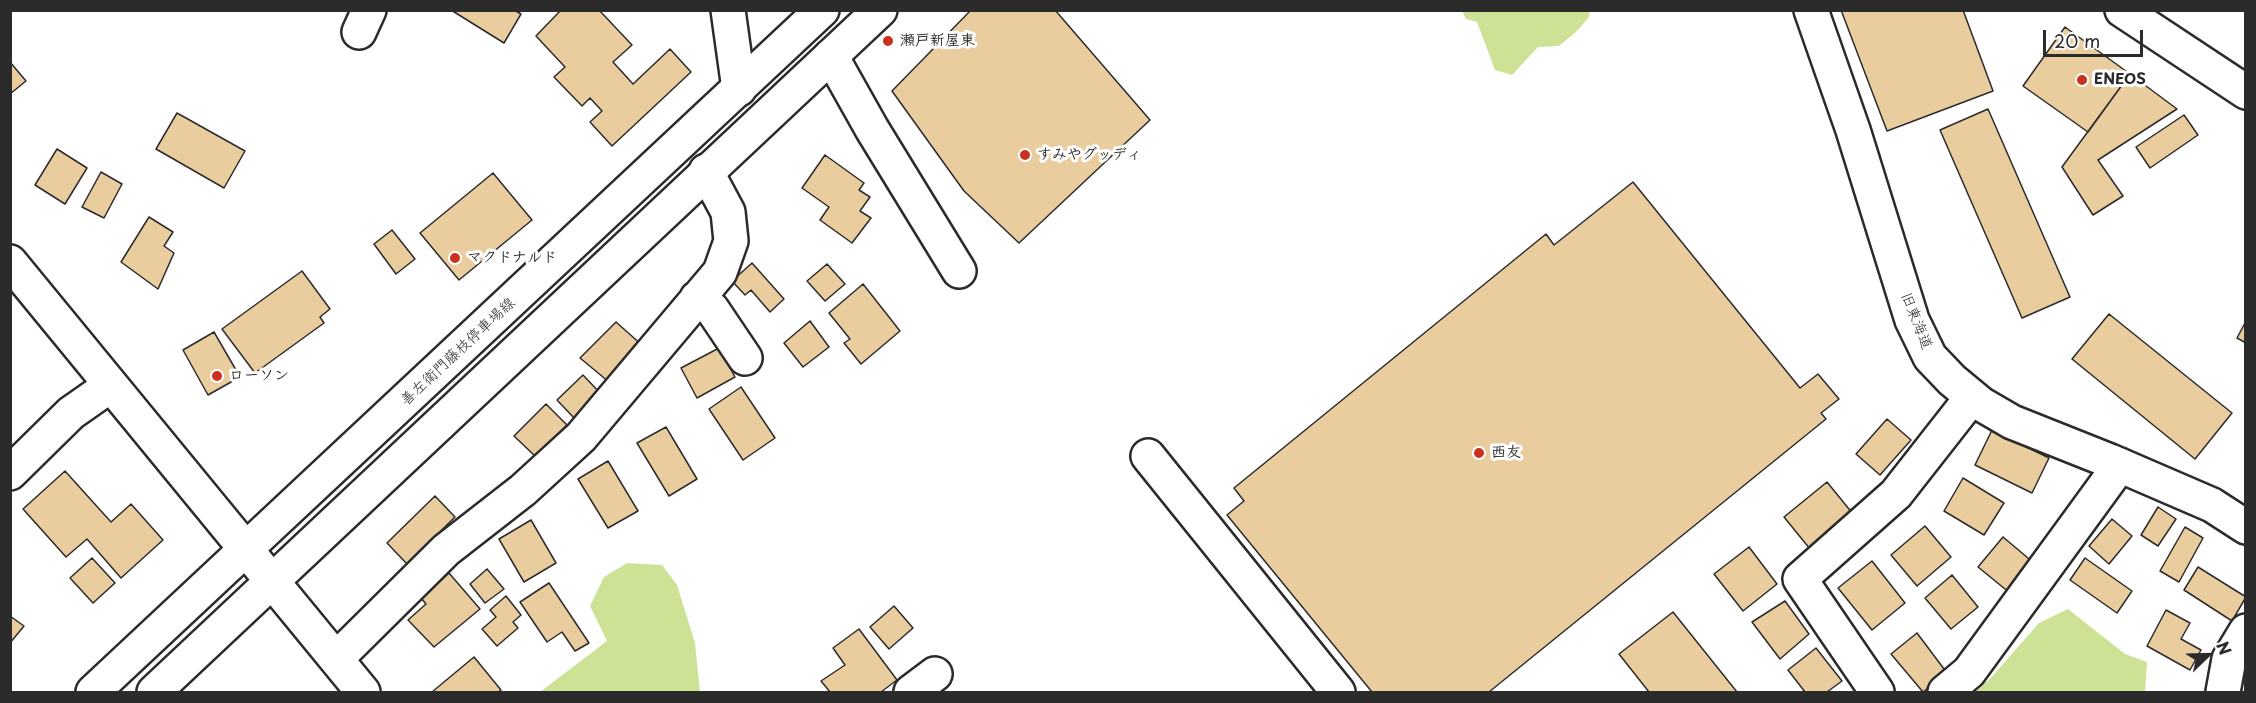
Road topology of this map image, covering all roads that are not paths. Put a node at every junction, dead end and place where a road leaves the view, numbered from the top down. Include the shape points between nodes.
1 (728, 10) edge
2 (822, 10) edge
3 (880, 10) edge
4 (1811, 10) edge
5 (2122, 10) edge
6 (831, 56) junction
7 (739, 89) junction
8 (2245, 91) edge
9 (706, 171) junction
10 (10, 262) edge
11 (959, 271) dead end
12 (698, 298) junction
13 (745, 358) dead end
14 (111, 385) junction
15 (1972, 397) junction
16 (1148, 456) dead end
17 (2120, 465) junction
18 (10, 473) edge
19 (2246, 527) edge
20 (246, 550) junction
21 (273, 580) junction
22 (2246, 631) edge
23 (336, 659) junction
24 (93, 693) edge
25 (154, 693) edge
26 (363, 693) edge
27 (1338, 693) edge
28 (1877, 693) edge
29 (1945, 693) edge
30 (2223, 693) edge

1 - 7 street
2 - 7 street, 善左衛門藤枝停車場線
3 - 6 street
4 - 15 street, 旧東海道 via 1912,320 1930,357
5 - 8 street
6 - 9 street
6 - 11 street
7 - 20 street, 善左衛門藤枝停車場線
9 - 12 street via 728,212 730,241 720,272
9 - 21 street
10 - 14 street
12 - 13 street via 712,309
12 - 23 street via 581,437 523,490 446,550
14 - 18 street via 71,413
14 - 20 street
15 - 17 street, 旧東海道 via 2012,422
15 - 28 street via 1896,494 1800,579
16 - 27 street
17 - 19 street, 旧東海道 via 2212,505
17 - 29 street via 1969,672
20 - 21 street
20 - 24 street, 善左衛門藤枝停車場線
21 - 23 street
21 - 25 street
22 - 30 street via 2229,659
23 - 26 street

